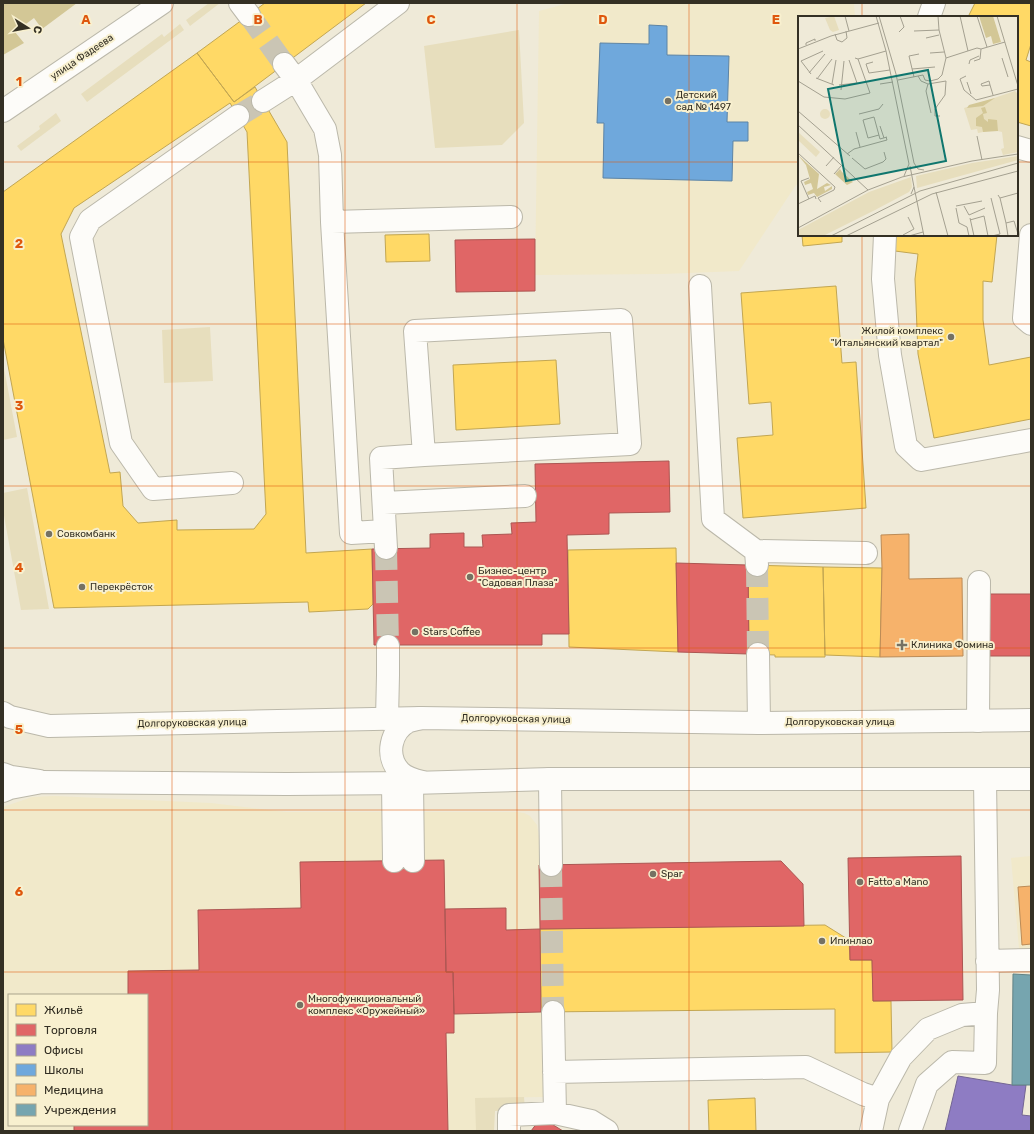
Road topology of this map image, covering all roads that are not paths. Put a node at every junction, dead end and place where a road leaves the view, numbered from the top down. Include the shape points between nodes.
1 (162, 3) edge
2 (398, 3) edge
3 (934, 3) edge
4 (929, 16) edge
5 (290, 72) junction
6 (263, 101) tunnel mouth
7 (3, 111) edge
8 (238, 116) tunnel mouth
9 (1018, 147) edge
10 (1031, 151) edge
11 (511, 217) dead end
12 (332, 222) junction
13 (1031, 235) edge
14 (886, 236) edge
15 (700, 286) dead end
16 (1031, 324) edge
17 (1031, 440) edge
18 (424, 455) junction
19 (232, 483) dead end
20 (525, 496) dead end
21 (384, 503) junction
22 (866, 553) dead end
23 (978, 582) dead end
24 (388, 646) tunnel mouth
25 (758, 654) tunnel mouth
26 (3, 713) edge
27 (421, 718) junction
28 (387, 719) junction
29 (1031, 720) edge
30 (978, 721) junction
31 (759, 723) junction
32 (49, 726) junction
33 (3, 730) edge
34 (3, 774) edge
35 (550, 779) junction
36 (1031, 779) edge
37 (985, 780) junction
38 (42, 782) junction
39 (409, 783) junction
40 (3, 791) edge
41 (404, 861) dead end
42 (551, 865) tunnel mouth
43 (1031, 960) edge
44 (987, 961) junction
45 (553, 1012) tunnel mouth
46 (986, 1013) junction
47 (554, 1072) junction
48 (878, 1099) junction
49 (555, 1113) junction
50 (509, 1131) edge
51 (607, 1131) edge
52 (871, 1131) edge
53 (910, 1131) edge

1 - 7 main road, улица Фадеева
2 - 5 main road
3 - 4 main road
5 - 6 main road
5 - 12 main road via 325,129 330,155
8 - 19 main road via 90,220 82,237 121,443 153,489
9 - 10 main road
11 - 12 main road
12 - 21 main road via 351,533 385,540
13 - 16 main road via 1024,318
14 - 17 main road via 883,279 890,355 906,446 921,460
15 - 22 main road via 713,519 756,558
18 - 18 main road via 415,331 621,320 630,444
18 - 21 main road via 381,458
20 - 21 main road
23 - 30 main road
24 - 28 main road
25 - 31 main road
26 - 32 main road, Долгоруковская улица
27 - 28 main road, Долгоруковская улица
27 - 31 main road, Долгоруковская улица
27 - 39 main road via 410,721 400,728 393,738 390,750 393,762 400,772 410,779
28 - 32 main road, Долгоруковская улица
29 - 30 main road, Долгоруковская улица
30 - 31 main road, Долгоруковская улица
32 - 33 main road
34 - 38 main road
35 - 37 main road
35 - 39 main road
35 - 42 main road
36 - 37 main road
37 - 44 main road
38 - 39 main road
38 - 40 main road
39 - 41 main road
43 - 44 main road
44 - 46 main road
45 - 47 main road
46 - 48 main road via 962,1015 928,1029 901,1057
46 - 53 main road via 985,1063 952,1062 927,1084
47 - 48 main road via 806,1067
47 - 49 main road
48 - 52 main road
49 - 50 main road via 509,1115
49 - 51 main road via 591,1121

